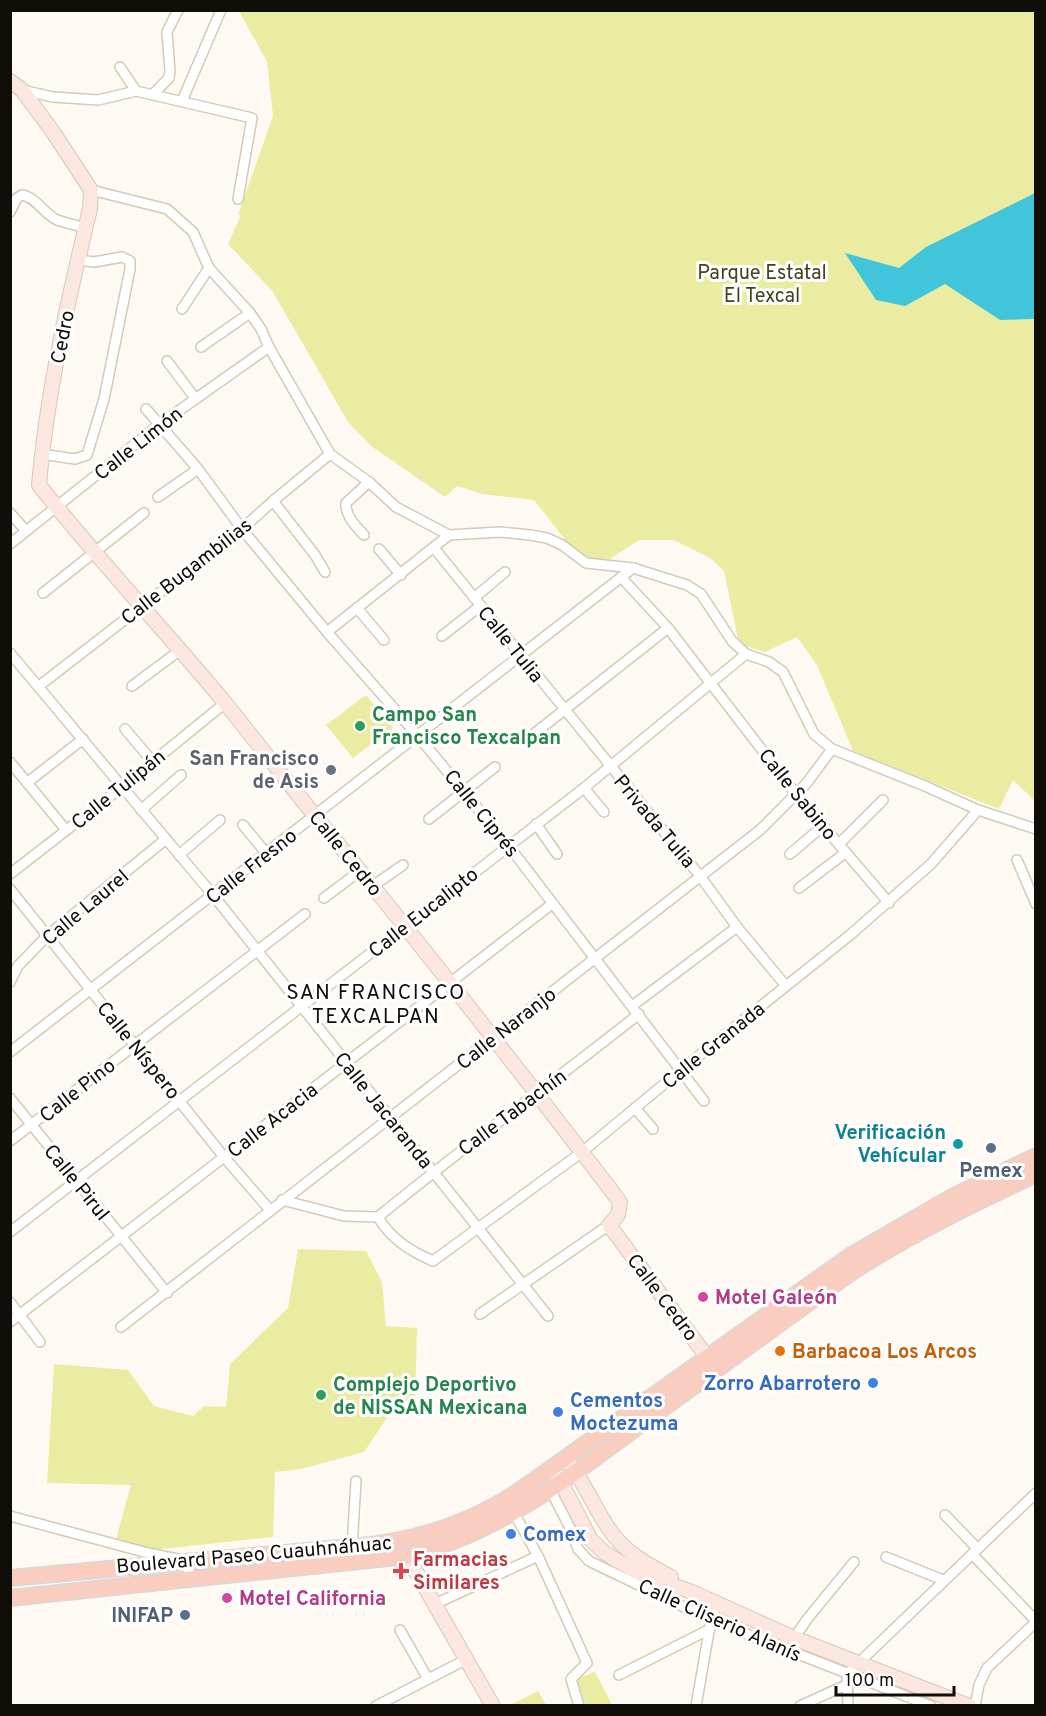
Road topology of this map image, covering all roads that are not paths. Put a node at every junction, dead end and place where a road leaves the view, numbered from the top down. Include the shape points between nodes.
1 (178, 10) edge
2 (221, 10) edge
3 (120, 67) dead end
4 (10, 81) edge
5 (22, 90) junction
6 (136, 91) junction
7 (152, 95) junction
8 (182, 101) junction
9 (91, 190) junction
10 (238, 199) dead end
11 (10, 212) edge
12 (85, 228) junction
13 (78, 260) junction
14 (209, 268) junction
15 (182, 309) dead end
16 (250, 313) junction
17 (201, 347) dead end
18 (269, 347) junction
19 (167, 361) dead end
20 (195, 398) junction
21 (146, 410) dead end
22 (160, 424) junction
23 (42, 454) junction
24 (330, 454) junction
25 (198, 469) junction
26 (369, 482) junction
27 (39, 485) joint
28 (158, 497) dead end
29 (273, 501) junction
30 (56, 507) junction
31 (10, 513) edge
32 (144, 513) dead end
33 (242, 529) junction
34 (26, 531) junction
35 (364, 535) dead end
36 (449, 536) junction
37 (10, 544) edge
38 (434, 548) junction
39 (379, 549) dead end
40 (93, 552) junction
41 (633, 568) junction
42 (325, 572) dead end
43 (505, 572) dead end
44 (401, 574) junction
45 (621, 577) junction
46 (43, 593) dead end
47 (474, 598) junction
48 (480, 606) junction
49 (141, 607) junction
50 (357, 608) junction
51 (668, 628) junction
52 (327, 632) junction
53 (442, 636) dead end
54 (384, 640) dead end
55 (179, 651) junction
56 (10, 653) edge
57 (746, 654) junction
58 (519, 655) junction
59 (710, 684) junction
60 (39, 686) junction
61 (132, 686) dead end
62 (225, 702) junction
63 (565, 711) junction
64 (125, 729) dead end
65 (418, 736) junction
66 (530, 737) dead end
67 (83, 739) junction
68 (832, 749) junction
69 (152, 761) junction
70 (10, 762) edge
71 (610, 767) junction
72 (495, 768) dead end
73 (182, 775) dead end
74 (28, 782) junction
75 (122, 787) junction
76 (584, 788) junction
77 (464, 791) junction
78 (796, 794) junction
79 (883, 800) dead end
80 (141, 810) junction
81 (978, 810) junction
82 (604, 812) dead end
83 (315, 816) junction
84 (429, 819) dead end
85 (220, 820) dead end
86 (536, 824) junction
87 (243, 825) dead end
88 (823, 826) junction
89 (1035, 829) edge
90 (66, 830) junction
91 (166, 839) junction
92 (839, 844) junction
93 (508, 845) junction
94 (266, 853) junction
95 (845, 853) junction
96 (557, 854) dead end
97 (790, 854) dead end
98 (179, 855) junction
99 (1017, 860) dead end
100 (403, 865) dead end
101 (361, 870) junction
102 (10, 874) edge
103 (700, 876) junction
104 (373, 886) junction
105 (798, 888) dead end
106 (10, 889) edge
107 (213, 896) junction
108 (324, 898) dead end
109 (889, 903) junction
110 (552, 904) junction
111 (1035, 904) edge
112 (305, 914) dead end
113 (406, 926) junction
114 (737, 927) junction
115 (47, 936) junction
116 (256, 950) junction
117 (594, 957) junction
118 (10, 982) edge
119 (450, 983) junction
120 (786, 986) junction
121 (91, 990) junction
122 (302, 1006) junction
123 (632, 1006) junction
124 (639, 1014) junction
125 (494, 1039) junction
126 (135, 1045) junction
127 (10, 1052) edge
128 (346, 1063) junction
129 (681, 1070) junction
130 (537, 1095) junction
131 (10, 1098) edge
132 (180, 1101) junction
133 (704, 1101) dead end
134 (635, 1108) junction
135 (390, 1118) junction
136 (31, 1125) junction
137 (653, 1129) dead end
138 (10, 1141) edge
139 (582, 1152) junction
140 (1035, 1156) edge
141 (224, 1157) junction
142 (434, 1171) junction
143 (1035, 1174) edge
144 (77, 1181) junction
145 (282, 1200) junction
146 (270, 1210) junction
147 (378, 1217) junction
148 (609, 1225) junction
149 (477, 1230) junction
150 (10, 1232) edge
151 (122, 1236) junction
152 (523, 1285) junction
153 (167, 1293) junction
154 (10, 1302) edge
155 (480, 1314) dead end
156 (20, 1315) junction
157 (548, 1316) dead end
158 (10, 1322) edge
159 (121, 1327) dead end
160 (40, 1342) dead end
161 (711, 1363) junction
162 (559, 1463) junction
163 (576, 1471) junction
164 (356, 1481) dead end
165 (556, 1485) junction
166 (1035, 1493) edge
167 (514, 1513) junction
168 (945, 1515) dead end
169 (10, 1516) edge
170 (609, 1530) junction
171 (591, 1540) junction
172 (352, 1547) junction
173 (975, 1551) junction
174 (407, 1556) junction
175 (538, 1556) junction
176 (886, 1557) dead end
177 (187, 1561) junction
178 (854, 1562) dead end
179 (10, 1578) edge
180 (190, 1580) junction
181 (944, 1580) junction
182 (692, 1592) junction
183 (10, 1598) edge
184 (433, 1599) junction
185 (717, 1605) junction
186 (1035, 1622) edge
187 (710, 1625) junction
188 (400, 1630) dead end
189 (794, 1638) junction
190 (467, 1659) junction
191 (851, 1668) junction
192 (619, 1675) dead end
193 (428, 1679) junction
194 (846, 1685) junction
195 (381, 1703) edge
196 (579, 1703) edge
197 (962, 1704) edge
198 (493, 1706) edge
199 (567, 1706) edge
200 (696, 1706) edge
201 (800, 1706) edge
202 (848, 1706) edge
203 (931, 1706) edge

1 - 7 street via 167,32 169,78
2 - 8 street
3 - 6 street
4 - 5 street
5 - 6 street via 98,100
5 - 9 street
6 - 7 street
7 - 8 street
8 - 10 street via 252,118
9 - 12 street, Cedro
9 - 14 street via 167,209 193,232
11 - 12 street via 17,198 28,195 57,220
12 - 13 street, Cedro
13 - 23 street, Cedro
13 - 23 street via 94,262 122,257 130,261 130,269 104,399 87,455 75,459
14 - 15 street
14 - 16 street
16 - 17 street
16 - 18 street
18 - 20 street, Calle Limón
18 - 24 street
19 - 20 street
20 - 22 street, Calle Limón
21 - 22 street, Calle Ciprés
22 - 25 street, Calle Ciprés
22 - 30 street, Calle Limón
23 - 27 street, Cedro
24 - 26 street
24 - 29 street, Calle Bugambilias
25 - 28 street
25 - 33 street, Calle Ciprés
26 - 35 street via 346,503 354,525
26 - 36 street via 396,507
27 - 30 street, Calle Cedro
29 - 33 street, Calle Bugambilias
29 - 42 street
30 - 34 street, Calle Limón
30 - 40 street, Calle Cedro
31 - 34 street
32 - 40 street
33 - 49 street, Calle Bugambilias
33 - 52 street, Calle Ciprés
34 - 37 street, Calle Limón
36 - 38 street
36 - 41 street via 500,532 530,535 562,545 586,563
38 - 44 street
38 - 47 street, Calle Tulia
39 - 44 street
40 - 46 street
40 - 49 street, Calle Cedro
41 - 45 street, Calle Fresno
41 - 57 street via 687,585 701,594 732,641
43 - 47 street
44 - 50 street
45 - 51 street, Calle Sabino
45 - 58 street, Calle Fresno
47 - 48 street, Calle Tulia
48 - 53 street
48 - 58 street, Calle Tulia
49 - 55 street, Calle Cedro
49 - 60 street, Calle Bugambilias
50 - 52 street
50 - 54 street
51 - 59 street, Calle Sabino
51 - 63 street
52 - 65 street, Calle Ciprés
55 - 61 street
55 - 62 street, Calle Cedro
56 - 60 street, Calle Jacaranda
57 - 59 street, Calle Eucalipto
57 - 68 street via 783,672 814,735
58 - 63 street, Calle Tulia
58 - 65 street, Calle Fresno
59 - 71 street, Calle Eucalipto
59 - 78 street, Calle Sabino
60 - 67 street, Calle Jacaranda
62 - 69 street, Calle Tulipán
62 - 83 street, Calle Cedro
63 - 66 street
63 - 71 street, Calle Tulia
64 - 69 street
65 - 77 street, Calle Ciprés
65 - 83 street, Calle Fresno
67 - 74 street
67 - 75 street, Calle Jacaranda
68 - 78 street, Calle Naranjo
68 - 81 street
69 - 75 street, Calle Tulipán
70 - 74 street
71 - 76 street, Calle Eucalipto
71 - 103 street, Privada Tulia
72 - 77 street
73 - 80 street
74 - 90 street
75 - 80 street, Calle Jacaranda
75 - 90 street, Calle Tulipán
76 - 82 street
76 - 86 street, Calle Eucalipto
77 - 84 street
77 - 93 street, Calle Ciprés
78 - 88 street, Calle Sabino
78 - 103 street, Calle Naranjo via 760,830
79 - 92 street
80 - 91 street, Calle Jacaranda
81 - 89 street
81 - 109 street, Calle Granada via 932,864
83 - 94 street, Calle Fresno
83 - 101 street, Calle Cedro
85 - 98 street
86 - 93 street, Calle Eucalipto
86 - 96 street
87 - 94 street
88 - 92 street, Calle Sabino
88 - 97 street
90 - 102 street, Calle Tulipán
91 - 98 street, Calle Jacaranda
91 - 115 street, Calle Laurel
92 - 95 street, Calle Sabino
93 - 110 street, Calle Ciprés
93 - 113 street, Calle Eucalipto
94 - 107 street, Calle Fresno
95 - 105 street
95 - 109 street, Calle Sabino
98 - 107 street, Calle Jacaranda
99 - 111 street
100 - 104 street
101 - 104 street, Calle Cedro
101 - 108 street
103 - 114 street
103 - 117 street, Calle Naranjo
104 - 113 street, Calle Cedro
106 - 115 street, Calle Níspero
107 - 116 street, Calle Jacaranda
107 - 121 street, Calle Fresno
109 - 120 street, Calle Granada
110 - 117 street, Calle Ciprés
110 - 119 street, Calle Acacia
112 - 116 street, Calle Pino
113 - 119 street, Calle Cedro
113 - 122 street, Calle Eucalipto
114 - 120 street
114 - 123 street
115 - 118 street, Calle Laurel via 18,966
115 - 121 street, Calle Níspero
116 - 122 street, Calle Jacaranda
116 - 126 street, Calle Pino
117 - 123 street, Calle Ciprés
117 - 125 street, Calle Naranjo
119 - 125 street, Calle Cedro
119 - 128 street, Calle Acacia
120 - 129 street, Calle Granada
121 - 126 street, Calle Níspero
121 - 127 street, Calle Fresno
122 - 128 street, Calle Jacaranda
122 - 132 street, Calle Eucalipto
123 - 124 street, Calle Ciprés
124 - 129 street, Calle Ciprés
124 - 130 street, Calle Tabachín
125 - 130 street, Calle Cedro
125 - 135 street, Calle Naranjo
126 - 132 street, Calle Níspero
126 - 136 street, Calle Pino
128 - 135 street, Calle Jacaranda
128 - 141 street, Calle Acacia
129 - 133 street, Calle Ciprés
129 - 134 street, Calle Granada
130 - 139 street, Calle Cedro
130 - 142 street, Calle Tabachín
131 - 136 street, Calle Pirul
132 - 141 street, Calle Níspero
132 - 144 street, Calle Eucalipto
134 - 137 street
134 - 139 street, Calle Granada
135 - 142 street, Calle Jacaranda
135 - 145 street, Calle Naranjo
136 - 138 street, Calle Pino
136 - 144 street, Calle Pirul
139 - 148 street, Calle Cedro via 621,1202 618,1215
139 - 149 street, Calle Granada
140 - 161 main road, Boulevard Paseo Cuauhnáhuac via 887,1233 822,1276
141 - 146 street, Calle Níspero
141 - 151 street, Calle Acacia
142 - 147 street, Calle Tabachín
142 - 149 street, Calle Jacaranda
143 - 161 main road, Boulevard Paseo Cuauhnáhuac via 892,1247
144 - 150 street, Calle Eucalipto
144 - 151 street, Calle Pirul
145 - 146 street, Calle Naranjo
145 - 147 street via 344,1216
146 - 153 street, Calle Naranjo
147 - 149 street, Calle Granada via 397,1241 433,1261
148 - 152 street
148 - 161 street, Calle Cedro
149 - 152 street, Calle Jacaranda
151 - 153 street, Calle Pirul
151 - 156 street, Calle Acacia
152 - 155 street
152 - 157 street, Calle Jacaranda
153 - 159 street, Calle Naranjo
154 - 156 street
156 - 158 street, Calle Acacia
156 - 160 street
161 - 162 main road, Boulevard Paseo Cuauhnáhuac
161 - 163 main road, Boulevard Paseo Cuauhnáhuac
162 - 163 street, Calle Cliserio Alanís
162 - 165 street, Calle Cliserio Alanís
162 - 172 main road, Boulevard Paseo Cuauhnáhuac via 499,1504 453,1525 403,1540
163 - 165 main road, Boulevard Paseo Cuauhnáhuac
163 - 170 street, Calle Cliserio Alanís
164 - 172 street
165 - 167 main road, Boulevard Paseo Cuauhnáhuac
165 - 171 street, Calle Cliserio Alanís
165 - 187 street, Calle Cliserio Alanís via 583,1556
166 - 173 street
167 - 174 main road, Boulevard Paseo Cuauhnáhuac via 471,1534
167 - 175 street
168 - 173 street
169 - 177 street via 147,1554
170 - 171 street
170 - 182 street, Calle Cliserio Alanís via 627,1550 685,1583
171 - 182 street, Calle Cliserio Alanís via 639,1573
172 - 177 main road, Boulevard Paseo Cuauhnáhuac
173 - 181 street
173 - 186 street
174 - 180 main road, Boulevard Paseo Cuauhnáhuac
174 - 184 street
175 - 184 street
175 - 196 street via 587,1662 571,1679
176 - 181 street
177 - 179 main road, Boulevard Paseo Cuauhnáhuac
177 - 180 street
178 - 189 street
180 - 183 main road, Boulevard Paseo Cuauhnáhuac
181 - 191 street
182 - 185 street, Calle Cliserio Alanís
184 - 190 street
185 - 187 street
185 - 189 street, Calle Cliserio Alanís
186 - 197 street via 987,1668 979,1685
187 - 191 street, Calle Cliserio Alanís
187 - 192 street
187 - 200 street
188 - 193 street
189 - 191 street, Calle Cliserio Alanís
190 - 193 street
190 - 198 street
191 - 194 street
191 - 197 street, Calle Cliserio Alanís
191 - 203 street, Calle Cliserio Alanís
193 - 195 street
194 - 201 street
194 - 202 street
196 - 199 street

